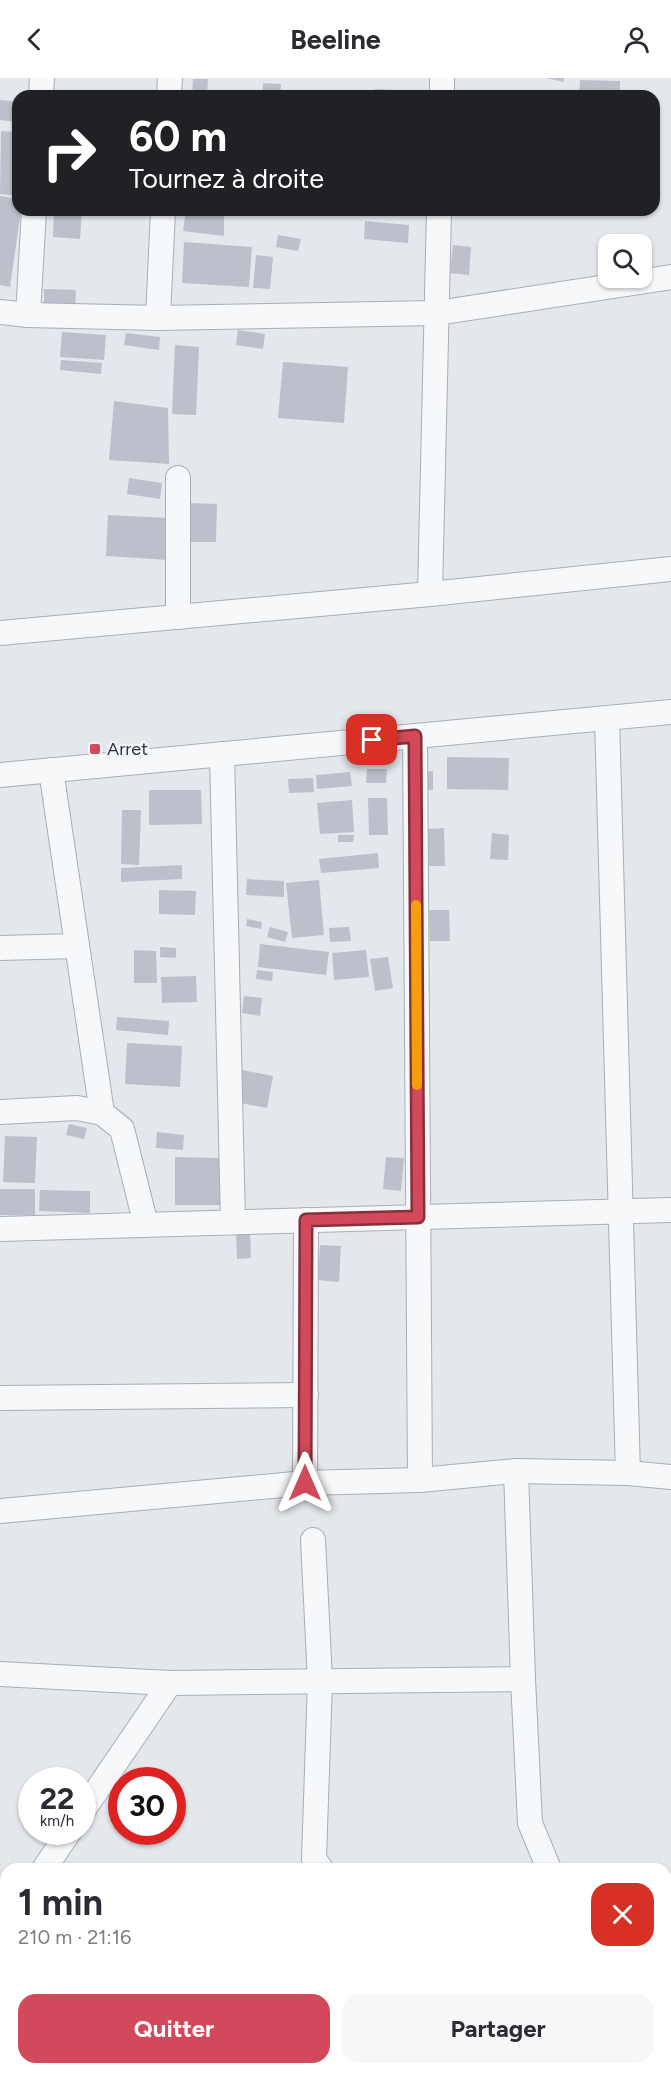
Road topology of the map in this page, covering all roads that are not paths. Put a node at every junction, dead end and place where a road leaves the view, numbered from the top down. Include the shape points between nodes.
1 (34, 216) edge
2 (163, 216) edge
3 (439, 216) edge
4 (671, 276) edge
5 (0, 312) edge
6 (437, 313) junction
7 (28, 315) junction
8 (158, 318) junction
9 (178, 478) dead end
10 (671, 569) edge
11 (430, 594) junction
12 (178, 617) junction
13 (0, 633) edge
14 (671, 712) edge
15 (607, 718) junction
16 (415, 736) junction
17 (222, 754) junction
18 (51, 770) junction
19 (0, 775) edge
20 (77, 946) junction
21 (0, 948) edge
22 (0, 1112) edge
23 (102, 1113) junction
24 (671, 1210) edge
25 (621, 1212) junction
26 (418, 1217) junction
27 (306, 1220) junction
28 (233, 1222) junction
29 (146, 1225) junction
30 (0, 1229) edge
31 (306, 1395) junction
32 (0, 1398) edge
33 (516, 1471) junction
34 (628, 1473) junction
35 (671, 1477) edge
36 (420, 1480) junction
37 (305, 1483) junction
38 (0, 1511) edge
39 (313, 1540) dead end
40 (0, 1674) edge
41 (523, 1679) junction
42 (320, 1681) junction
43 (170, 1683) junction
44 (96, 1791) edge
45 (60, 1845) edge
46 (48, 1863) edge
47 (317, 1863) edge
48 (547, 1863) edge

1 - 7 street
2 - 8 street
3 - 6 street
4 - 6 street
5 - 7 street
6 - 8 street
6 - 11 street
7 - 8 street
9 - 12 street
10 - 11 street
11 - 12 street
12 - 13 street
14 - 15 street
15 - 16 street
15 - 25 street
16 - 17 street
16 - 26 street
17 - 18 street
17 - 28 street
18 - 19 street
18 - 20 street
20 - 21 street
20 - 23 street
22 - 23 street via 76,1108
23 - 29 street via 122,1129
24 - 25 street
25 - 26 street
25 - 34 street
26 - 27 street
26 - 36 street
27 - 28 street
27 - 31 street
28 - 29 street
29 - 30 street
31 - 32 street
31 - 37 street
33 - 34 street
33 - 36 street
33 - 41 street
34 - 35 street
36 - 37 street
37 - 38 street
39 - 42 street
40 - 43 street
41 - 42 street
41 - 48 street via 530,1823
42 - 43 street
42 - 47 street
43 - 44 street
45 - 46 street

